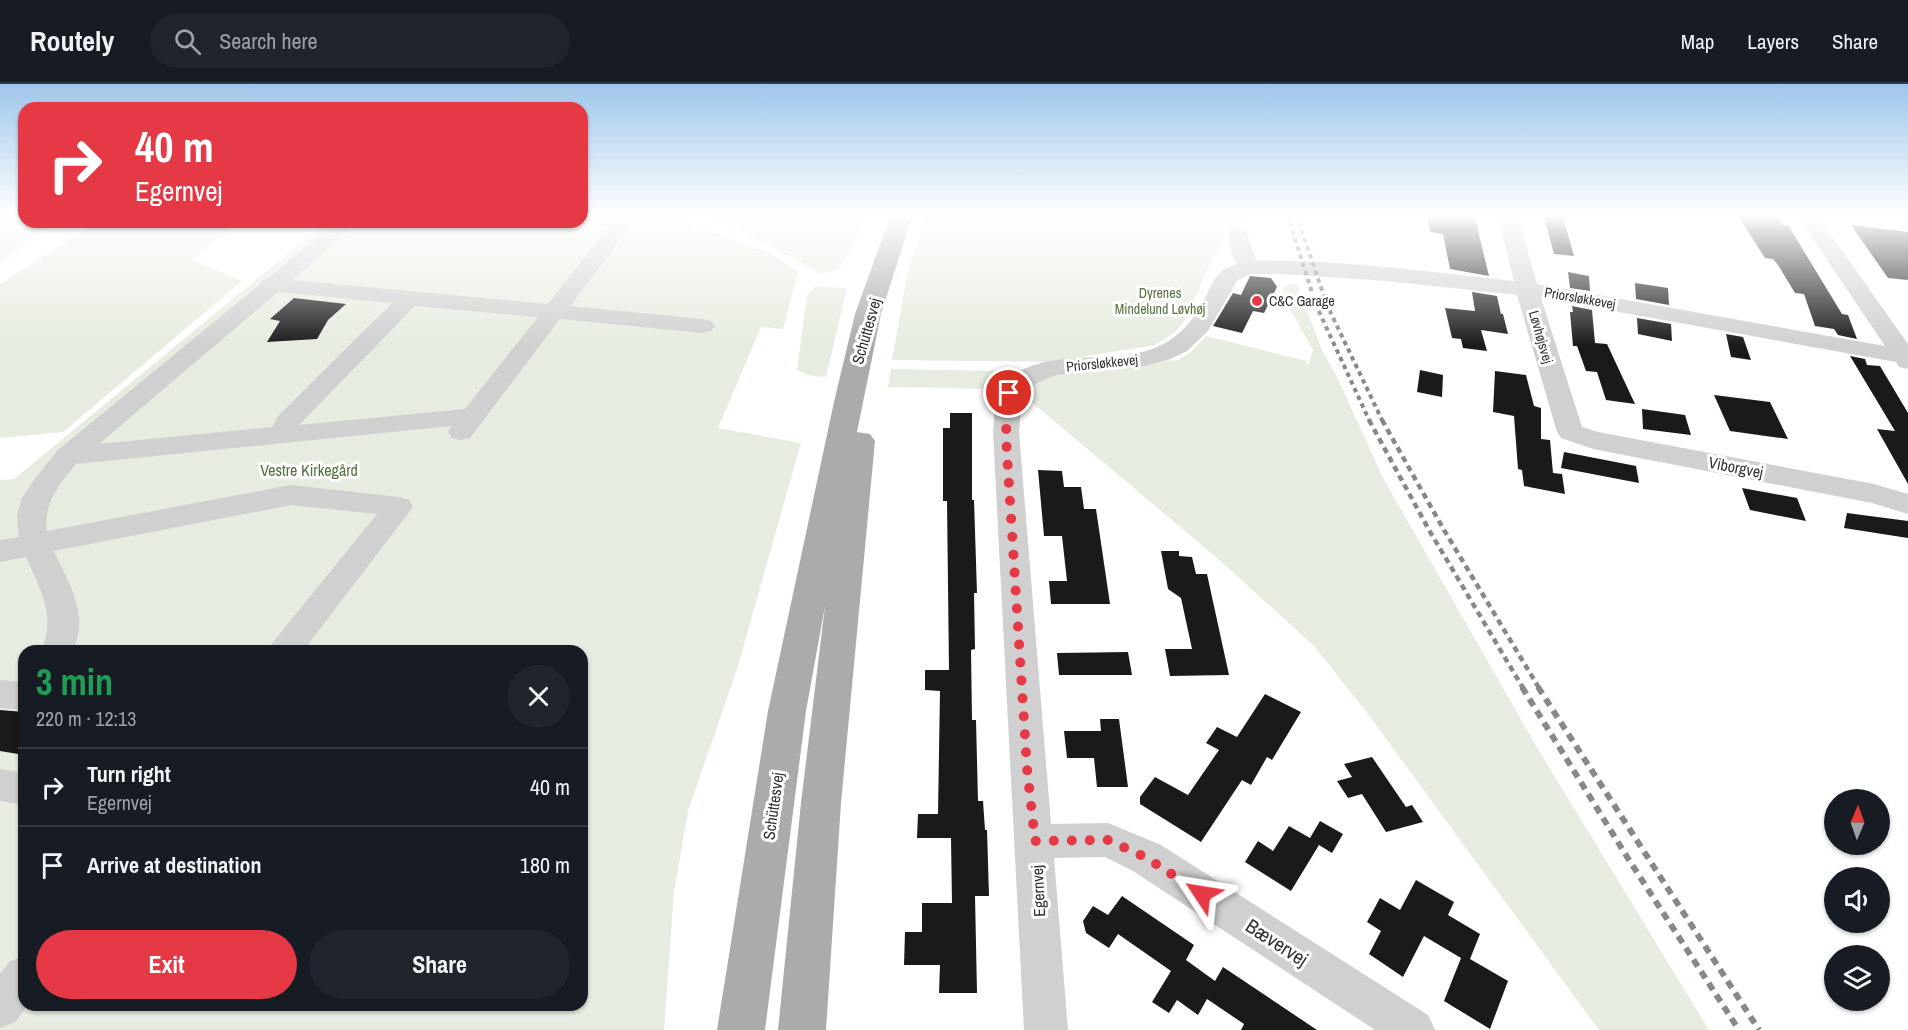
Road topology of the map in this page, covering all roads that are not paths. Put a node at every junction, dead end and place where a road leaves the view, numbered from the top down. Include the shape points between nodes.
1 (304, 258) edge
2 (596, 258) edge
3 (888, 258) edge
4 (1244, 258) edge
5 (1519, 258) edge
6 (1837, 258) edge
7 (1250, 267) junction
8 (270, 285) junction
9 (1527, 289) junction
10 (878, 291) junction
11 (411, 297) junction
12 (555, 312) junction
13 (703, 326) dead end
14 (1907, 359) edge
15 (1009, 393) joint
16 (474, 416) junction
17 (1568, 426) joint
18 (283, 436) junction
19 (457, 437) dead end
20 (68, 456) junction
21 (1908, 504) edge
22 (36, 543) junction
23 (0, 551) edge
24 (61, 645) edge
25 (290, 645) edge
26 (0, 785) edge
27 (18, 788) edge
28 (1035, 841) junction
29 (18, 984) edge
30 (0, 1007) edge
31 (741, 1030) edge
32 (801, 1030) edge
33 (1046, 1030) edge
34 (1413, 1030) edge

1 - 8 street
2 - 12 street
3 - 10 main road
4 - 7 street
5 - 9 street, Løvhøjsvej
6 - 14 street
7 - 9 street, Priorsløkkevej via 1339,271
7 - 15 street, Priorsløkkevej via 1228,277 1196,332 1179,346 1152,358 1040,372
8 - 11 street
8 - 20 street
9 - 14 street, Priorsløkkevej
9 - 17 street, Løvhøjsvej
10 - 31 main road, Schüttesvej via 868,314 848,402 787,711
10 - 32 main road, Schüttesvej via 824,780
11 - 12 street
11 - 18 street via 287,423
12 - 13 street
12 - 16 street
15 - 28 street, Egernvej via 1006,432
16 - 18 street
16 - 19 street
17 - 21 street, Viborgvej via 1578,437 1874,494
18 - 20 street
20 - 22 street via 42,488 31,515
22 - 23 street
22 - 24 street via 61,600
22 - 25 street via 291,495 399,507
26 - 27 street
28 - 33 street, Egernvej
28 - 34 street, Bævervej via 1108,840 1147,858
29 - 30 street

